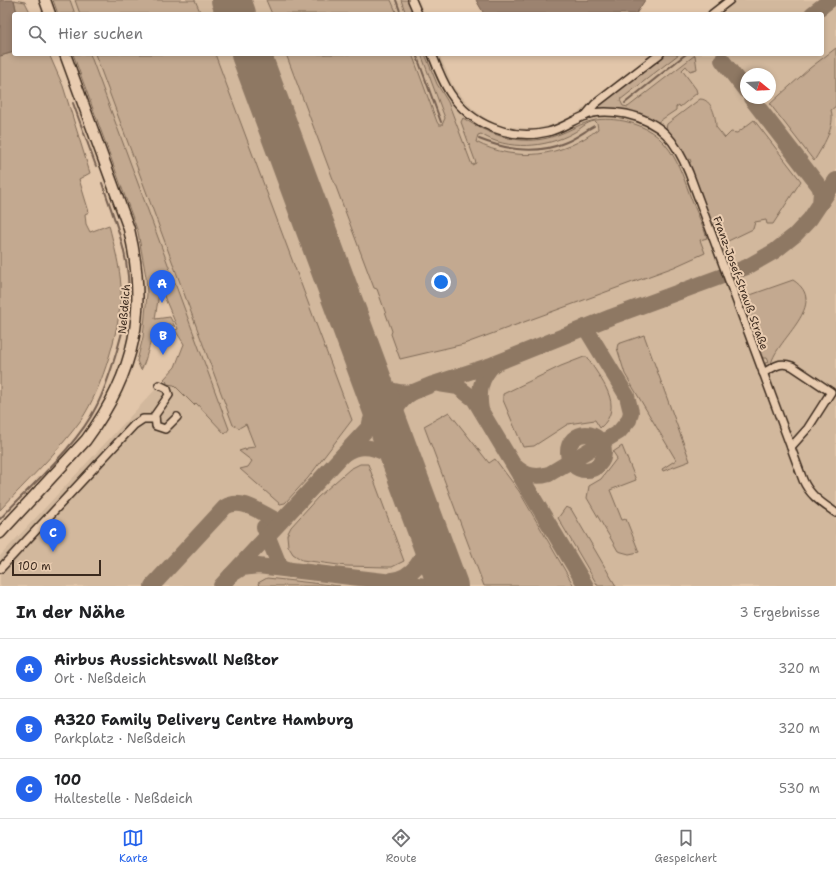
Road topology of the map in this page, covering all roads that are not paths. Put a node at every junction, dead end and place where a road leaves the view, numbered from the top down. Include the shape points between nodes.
1 (45, 0) edge
2 (412, 0) edge
3 (730, 0) edge
4 (49, 12) edge
5 (417, 12) edge
6 (715, 12) edge
7 (66, 56) edge
8 (433, 56) edge
9 (657, 56) edge
10 (585, 116) junction
11 (763, 373) junction
12 (159, 385) dead end
13 (177, 417) dead end
14 (155, 419) junction
15 (790, 447) junction
16 (836, 512) edge
17 (0, 533) edge
18 (0, 569) edge

1 - 4 street
2 - 5 street
3 - 6 street
7 - 17 street, Neßdeich via 129,229 138,279 136,323 130,351 117,388 98,424
8 - 10 street via 444,83 454,98 472,117 495,129 520,134 541,134
9 - 10 street via 595,104
10 - 11 street, Franz-Josef-Strauß Straße via 597,112 610,112 638,117 656,126 672,141 689,174
11 - 15 street, Franz-Josef-Strauß Straße
11 - 15 street via 778,364 785,364 831,392 808,428
12 - 14 street via 167,389 169,395 156,412
13 - 14 street via 163,429 156,426
14 - 18 street via 143,419 134,425
15 - 16 street, Franz-Josef-Strauß Straße via 809,491 815,499

